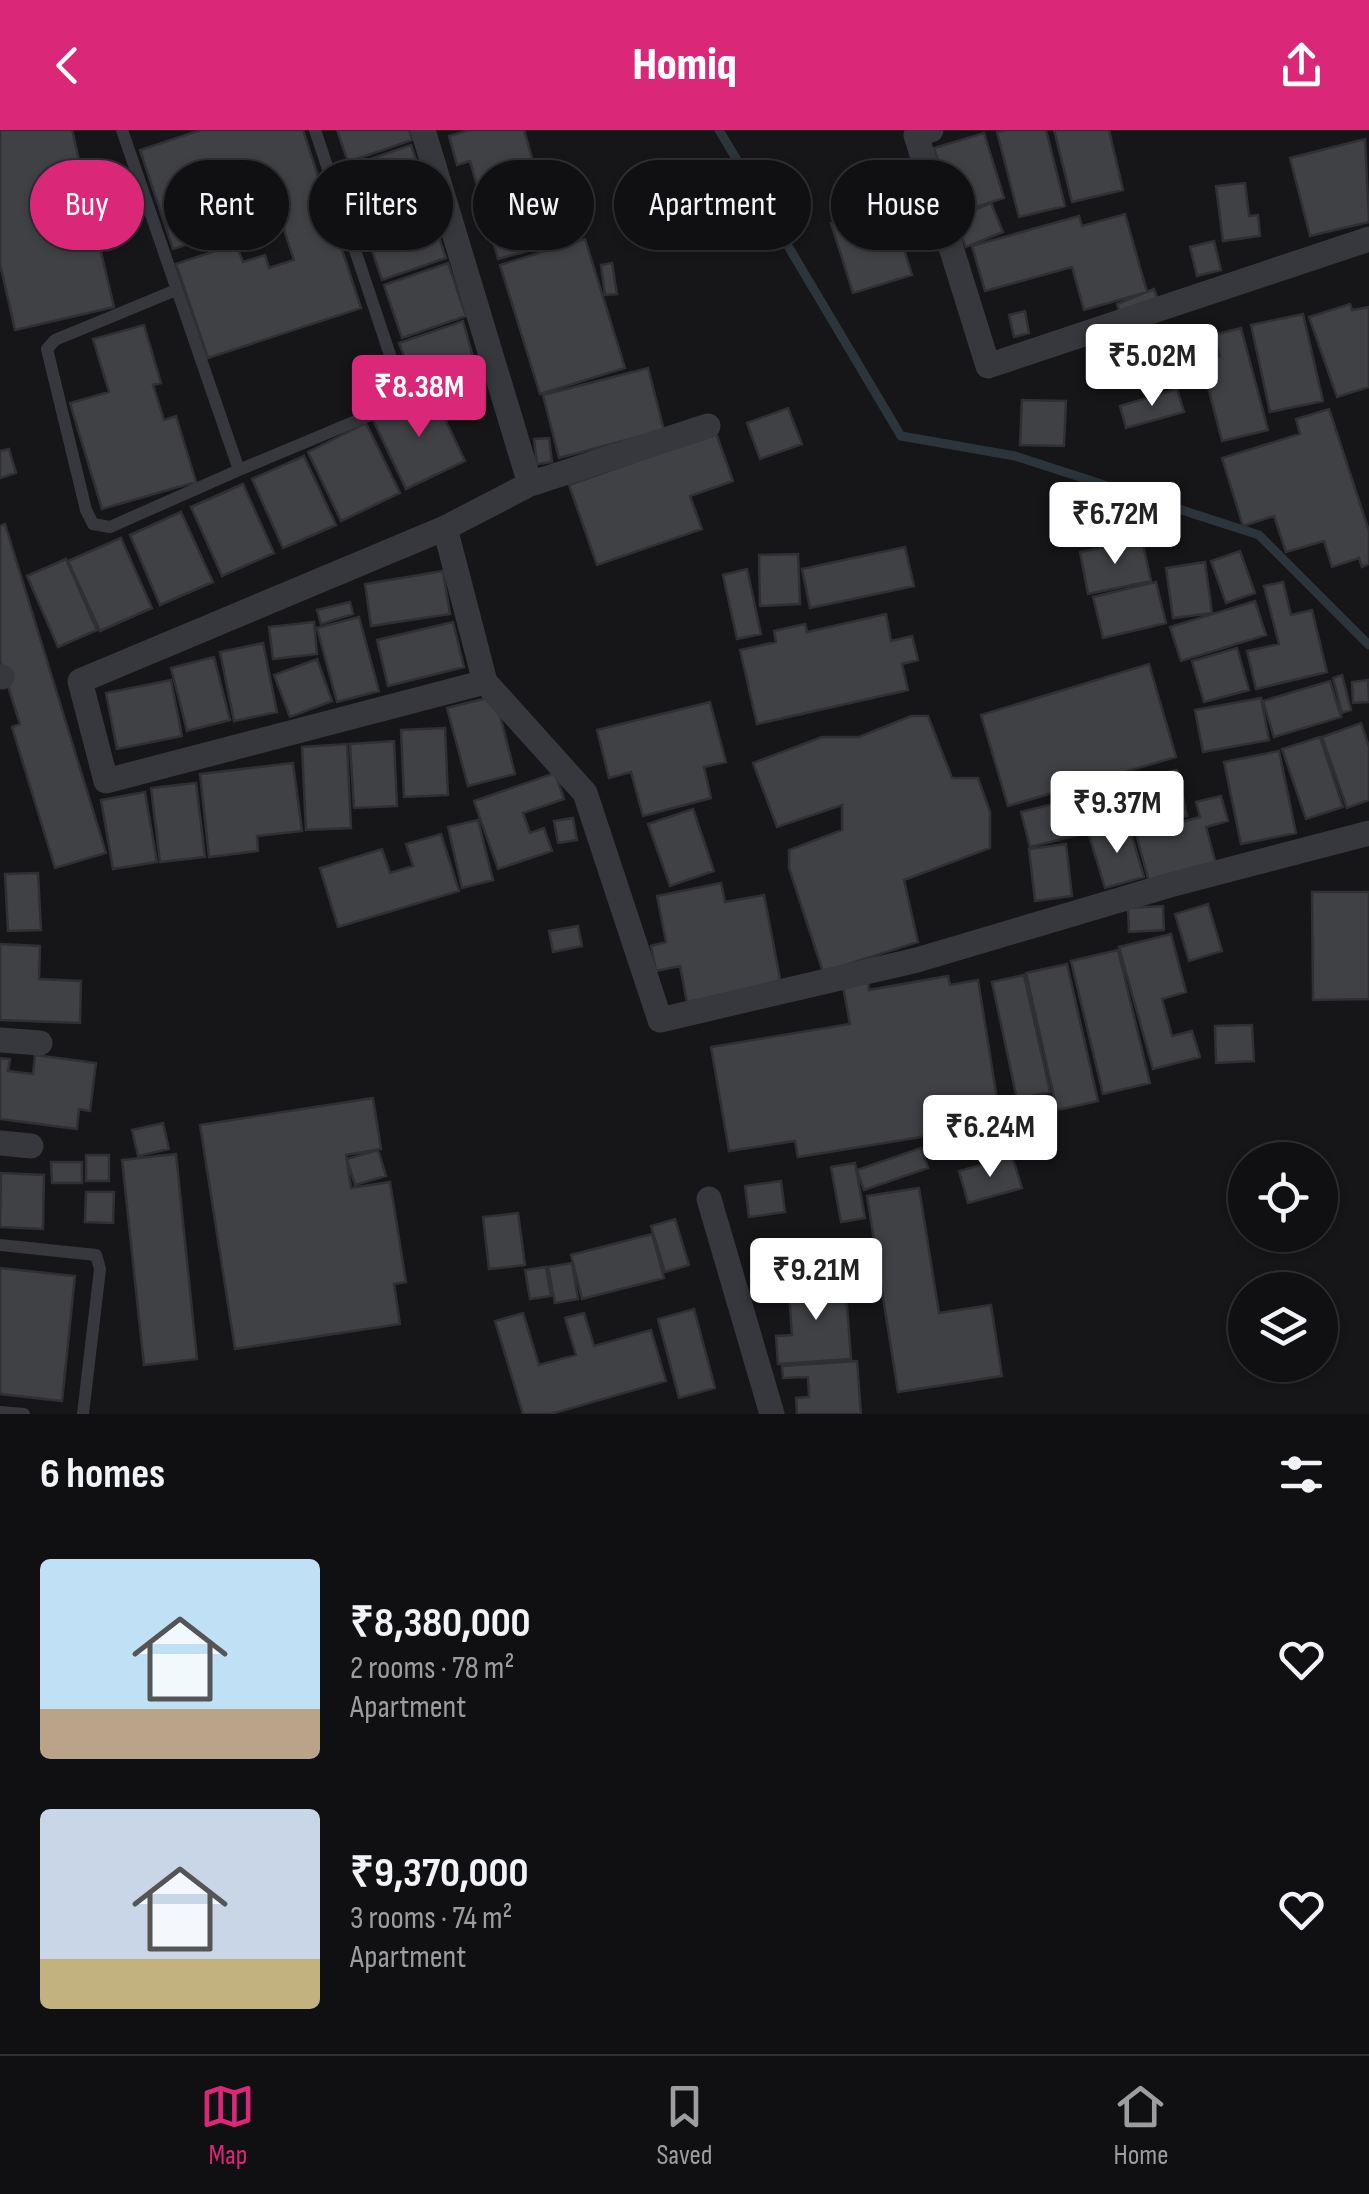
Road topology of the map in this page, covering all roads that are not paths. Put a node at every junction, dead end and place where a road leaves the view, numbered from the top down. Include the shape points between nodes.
1 (122, 130) edge
2 (314, 130) edge
3 (423, 130) edge
4 (931, 130) edge
5 (1369, 239) edge
6 (176, 290) junction
7 (708, 426) dead end
8 (239, 470) junction
9 (530, 484) junction
10 (445, 528) junction
11 (485, 682) junction
12 (1369, 833) edge
13 (0, 1040) edge
14 (40, 1043) dead end
15 (0, 1143) edge
16 (31, 1146) dead end
17 (709, 1199) dead end
18 (0, 1245) edge
19 (0, 1412) edge
20 (24, 1414) edge
21 (82, 1414) edge
22 (772, 1414) edge

1 - 6 lane
2 - 8 lane via 402,391 394,404
3 - 9 street
4 - 5 street via 916,135 988,366
6 - 8 lane
6 - 8 lane via 47,349 86,510 93,524 110,527
7 - 9 street
9 - 10 street
10 - 11 street
10 - 11 street via 80,681 106,781
11 - 12 street via 585,793 660,1020 917,960
13 - 14 street
15 - 16 street
17 - 22 street
18 - 21 lane via 96,1255 100,1268
19 - 20 lane

